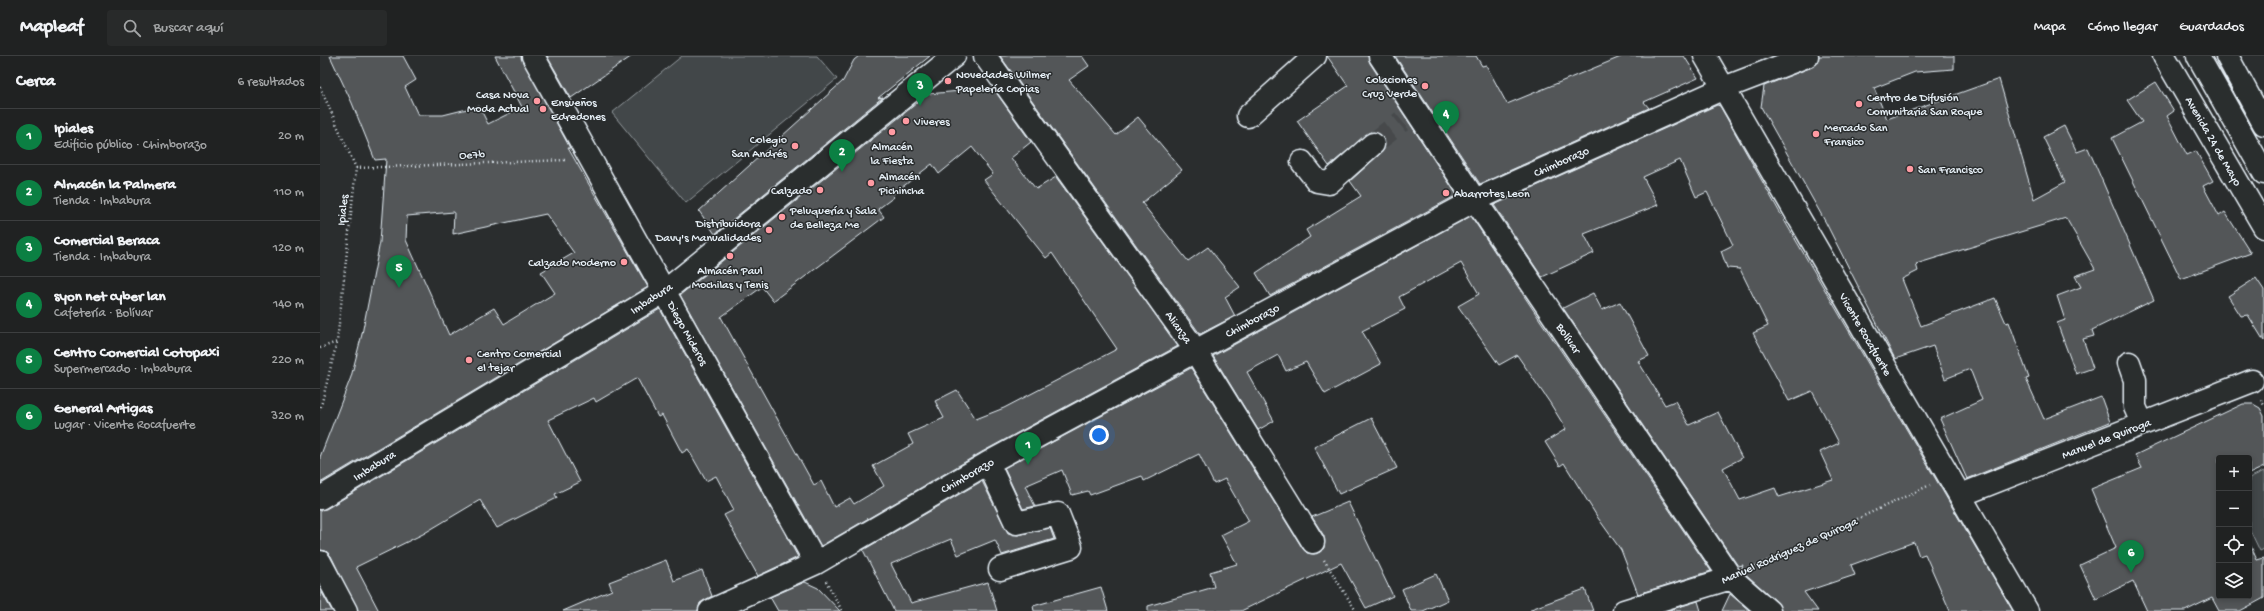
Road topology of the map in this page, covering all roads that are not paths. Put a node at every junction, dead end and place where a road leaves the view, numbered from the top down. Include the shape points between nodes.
1 (533, 56) edge
2 (954, 56) edge
3 (985, 56) edge
4 (1315, 56) edge
5 (1380, 56) edge
6 (1705, 56) edge
7 (1807, 56) edge
8 (2164, 56) edge
9 (2198, 56) edge
10 (2232, 60) edge
11 (1724, 88) junction
12 (1248, 116) dead end
13 (2264, 124) edge
14 (1373, 144) tunnel mouth
15 (1302, 162) dead end
16 (2264, 173) edge
17 (1475, 200) junction
18 (2264, 227) edge
19 (665, 291) junction
20 (1195, 351) junction
21 (2129, 363) dead end
22 (2252, 381) dead end
23 (2142, 424) junction
24 (988, 463) junction
25 (1961, 495) junction
26 (320, 498) edge
27 (1313, 542) road end
28 (320, 562) edge
29 (816, 563) junction
30 (1000, 569) dead end
31 (1731, 578) junction
32 (346, 611) edge
33 (710, 611) edge
34 (1624, 611) edge
35 (1769, 611) edge
36 (2027, 611) edge

1 - 19 street, Diego Mideros
2 - 19 street, Imbabura
3 - 20 street, Alianza
4 - 12 street
5 - 17 street, Bolívar via 1409,116
6 - 11 street, Vicente Rocafuerte
7 - 11 street, Chimborazo
8 - 18 street, Avenida 24 de Mayo
9 - 16 street
10 - 13 street
11 - 17 street, Chimborazo
11 - 25 street, Vicente Rocafuerte
14 - 15 street via 1329,183 1317,181
17 - 20 street, Chimborazo
17 - 31 street, Bolívar
19 - 26 street, Imbabura
19 - 29 street, Diego Mideros
20 - 24 street, Chimborazo
20 - 27 street, Alianza
21 - 23 street via 2134,380 2136,407
22 - 23 street, Manuel de Quiroga
23 - 25 street, Manuel de Quiroga
24 - 29 street, Chimborazo
24 - 30 street via 1016,523 1058,514 1071,547
25 - 36 street, Vicente Rocafuerte
28 - 32 street
29 - 33 street, Chimborazo
31 - 34 street, Manuel Rodriguez de Quiroga
31 - 35 street, Bolívar

